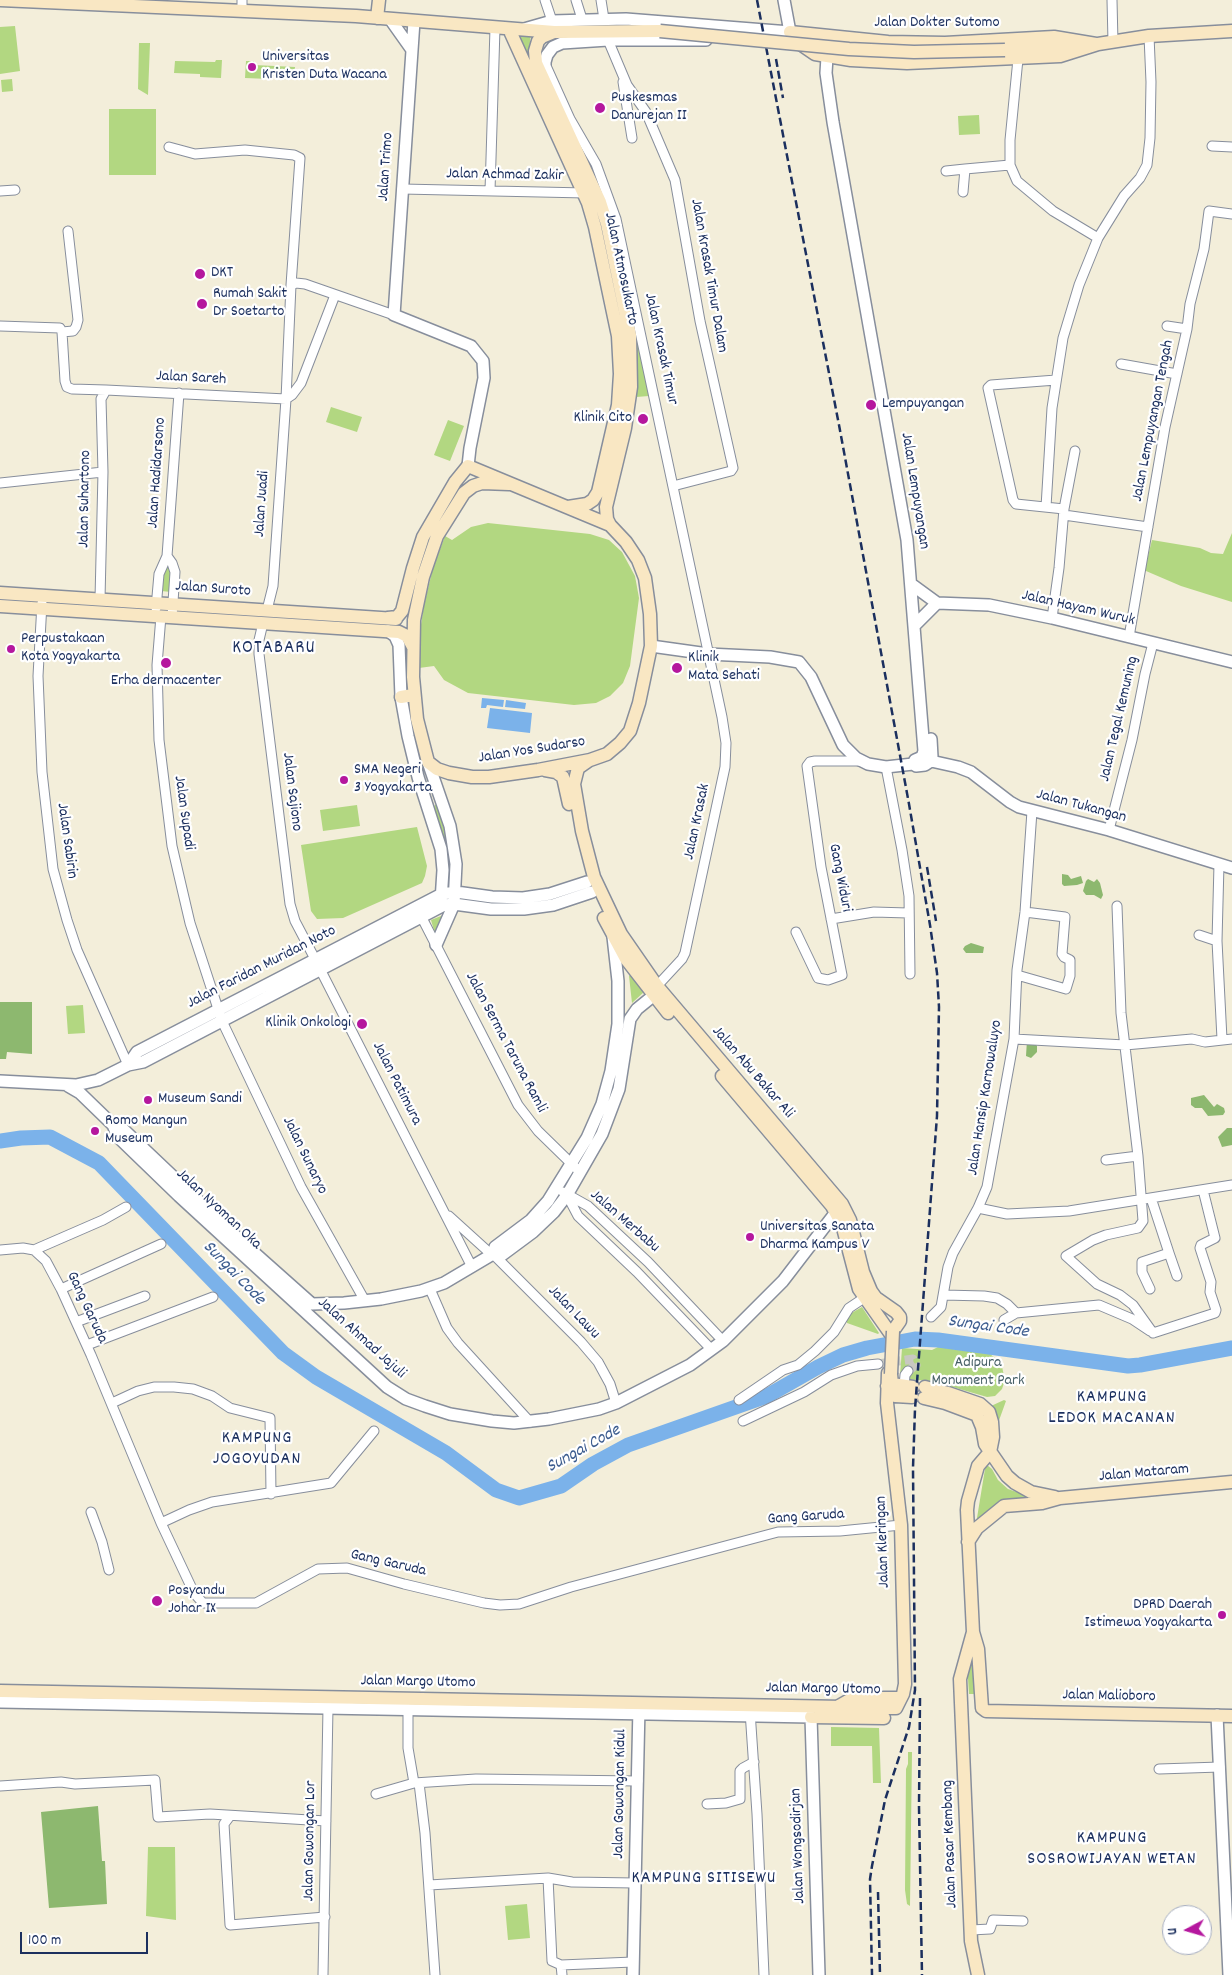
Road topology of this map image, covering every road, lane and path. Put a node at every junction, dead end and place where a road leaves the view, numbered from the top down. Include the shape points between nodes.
1 (2, 0) edge
2 (379, 0) edge
3 (545, 0) edge
4 (576, 0) edge
5 (601, 0) edge
6 (784, 0) edge
7 (1112, 0) edge
8 (74, 2) edge
9 (242, 5) edge
10 (377, 18) junction
11 (390, 19) junction
12 (582, 19) junction
13 (604, 19) junction
14 (414, 21) junction
15 (710, 25) junction
16 (553, 26) junction
17 (495, 28) junction
18 (508, 29) junction
19 (746, 29) junction
20 (1232, 31) edge
21 (1149, 36) junction
22 (791, 37) junction
23 (847, 39) junction
24 (608, 40) junction
25 (709, 40) junction
26 (877, 41) junction
27 (1113, 42) junction
28 (1098, 44) junction
29 (412, 50) junction
30 (827, 57) junction
31 (1018, 59) junction
32 (876, 61) junction
33 (545, 62) junction
34 (620, 69) junction
35 (546, 88) junction
36 (632, 138) dead end
37 (1212, 146) dead end
38 (170, 147) dead end
39 (1232, 147) edge
40 (1010, 165) junction
41 (965, 169) junction
42 (946, 171) dead end
43 (402, 189) junction
44 (15, 190) dead end
45 (0, 191) edge
46 (490, 191) junction
47 (963, 192) dead end
48 (596, 193) junction
49 (1232, 214) edge
50 (68, 231) dead end
51 (1098, 238) junction
52 (291, 285) junction
53 (335, 295) junction
54 (394, 315) junction
55 (0, 326) edge
56 (1167, 326) dead end
57 (1187, 329) junction
58 (62, 332) junction
59 (629, 335) junction
60 (1121, 364) dead end
61 (1177, 374) junction
62 (1056, 380) junction
63 (106, 390) junction
64 (179, 393) junction
65 (286, 399) junction
66 (620, 427) junction
67 (1075, 451) dead end
68 (468, 466) junction
69 (102, 472) junction
70 (0, 483) edge
71 (509, 484) junction
72 (673, 486) junction
73 (565, 507) junction
74 (1046, 508) junction
75 (1064, 512) junction
76 (610, 525) junction
77 (1148, 527) junction
78 (167, 556) junction
79 (911, 584) junction
80 (0, 594) edge
81 (100, 599) junction
82 (42, 602) junction
83 (937, 603) junction
84 (417, 605) junction
85 (0, 606) edge
86 (267, 610) junction
87 (164, 611) junction
88 (1052, 618) junction
89 (918, 622) junction
90 (263, 623) junction
91 (388, 624) junction
92 (1129, 637) junction
93 (1153, 643) junction
94 (651, 646) junction
95 (413, 647) junction
96 (708, 654) junction
97 (1232, 662) edge
98 (407, 696) junction
99 (590, 760) junction
100 (862, 761) junction
101 (930, 761) junction
102 (428, 762) junction
103 (913, 764) junction
104 (886, 767) junction
105 (538, 770) junction
106 (1032, 811) junction
107 (1109, 830) junction
108 (1219, 864) junction
109 (1232, 868) edge
110 (589, 887) junction
111 (442, 894) junction
112 (455, 898) junction
113 (441, 906) junction
114 (1117, 906) dead end
115 (419, 912) junction
116 (1025, 912) junction
117 (908, 913) junction
118 (832, 919) junction
119 (796, 932) dead end
120 (612, 935) junction
121 (1199, 935) dead end
122 (1217, 941) junction
123 (436, 944) junction
124 (317, 964) junction
125 (910, 974) dead end
126 (1017, 975) junction
127 (655, 991) junction
128 (219, 1008) junction
129 (222, 1021) junction
130 (1014, 1039) junction
131 (1227, 1039) edge
132 (1125, 1045) junction
133 (128, 1065) junction
134 (0, 1081) edge
135 (68, 1086) junction
136 (1138, 1156) junction
137 (1106, 1160) dead end
138 (575, 1168) junction
139 (1232, 1185) edge
140 (1203, 1190) junction
141 (562, 1192) junction
142 (1146, 1199) junction
143 (126, 1207) dead end
144 (978, 1208) junction
145 (446, 1212) junction
146 (836, 1212) junction
147 (161, 1244) dead end
148 (0, 1250) edge
149 (34, 1250) junction
150 (1169, 1253) junction
151 (493, 1255) junction
152 (648, 1262) junction
153 (262, 1266) junction
154 (472, 1267) junction
155 (637, 1272) junction
156 (1177, 1276) dead end
157 (61, 1289) junction
158 (430, 1289) junction
159 (1150, 1289) dead end
160 (944, 1295) junction
161 (145, 1296) dead end
162 (213, 1297) dead end
163 (864, 1298) junction
164 (294, 1300) junction
165 (365, 1301) junction
166 (312, 1304) junction
167 (1016, 1313) junction
168 (931, 1317) dead end
169 (1004, 1320) dead end
170 (76, 1322) junction
171 (892, 1332) junction
172 (1153, 1332) junction
173 (723, 1341) junction
174 (87, 1345) junction
175 (711, 1349) junction
176 (878, 1364) tunnel mouth
177 (908, 1371) tunnel mouth
178 (889, 1378) junction
179 (916, 1391) junction
180 (739, 1400) dead end
181 (112, 1403) junction
182 (616, 1403) junction
183 (743, 1421) dead end
184 (530, 1422) junction
185 (374, 1431) dead end
186 (990, 1452) junction
187 (1232, 1482) edge
188 (272, 1494) junction
189 (1060, 1498) junction
190 (91, 1512) dead end
191 (161, 1523) junction
192 (901, 1525) junction
193 (968, 1542) junction
194 (109, 1570) dead end
195 (973, 1632) junction
196 (0, 1691) edge
197 (40, 1697) junction
198 (0, 1702) edge
199 (328, 1702) junction
200 (898, 1703) junction
201 (389, 1704) junction
202 (430, 1704) junction
203 (639, 1708) junction
204 (408, 1709) junction
205 (750, 1710) junction
206 (780, 1711) junction
207 (1217, 1715) junction
208 (1232, 1716) edge
209 (811, 1717) junction
210 (884, 1718) joint
211 (754, 1762) junction
212 (1220, 1767) junction
213 (1159, 1768) dead end
214 (638, 1781) junction
215 (417, 1783) junction
216 (0, 1786) edge
217 (376, 1794) dead end
218 (707, 1804) dead end
219 (230, 1816) junction
220 (326, 1821) junction
221 (548, 1878) junction
222 (635, 1883) junction
223 (429, 1885) junction
224 (324, 1917) junction
225 (1023, 1921) dead end
226 (971, 1930) junction
227 (1230, 1940) edge
228 (633, 1962) junction
229 (561, 1965) junction
230 (324, 1975) edge
231 (435, 1975) edge
232 (562, 1975) edge
233 (633, 1975) edge
234 (764, 1975) edge
235 (819, 1975) edge
236 (978, 1975) edge
237 (1229, 1975) edge

1 - 8 main road
2 - 10 main road
3 - 16 street
4 - 12 street
5 - 13 street
6 - 22 street
7 - 27 street
8 - 9 main road
9 - 10 main road
10 - 11 main road
11 - 14 main road
11 - 29 street
12 - 13 street
12 - 16 street
13 - 15 street
14 - 17 main road
14 - 29 street, Jalan Trimo
15 - 19 street
15 - 25 street
16 - 18 main road
16 - 22 main road, bridge
16 - 35 main road, Jalan Atmosukarto via 534,51
17 - 18 main road
17 - 46 street
18 - 48 main road, Jalan Atmosukarto
19 - 22 street
19 - 25 street
20 - 21 main road, Jalan Dokter Sutomo
21 - 27 main road, Jalan Dokter Sutomo
21 - 51 street via 1151,82 1147,165
22 - 23 main road, Jalan Dokter Sutomo
22 - 28 main road, Jalan Dokter Sutomo, bridge via 849,49 914,52
22 - 30 main road, Jalan Dokter Sutomo via 815,54
23 - 26 main road, Jalan Dokter Sutomo
23 - 30 street
24 - 25 street
24 - 33 street via 576,40 557,44
24 - 34 street, Jalan Krasak Timur Dalam
26 - 28 main road, Jalan Dokter Sutomo via 945,43 1054,37
26 - 32 street via 872,46 872,56
27 - 28 main road, Jalan Dokter Sutomo
28 - 31 main road, Jalan Dokter Sutomo via 1060,56
29 - 43 street, Jalan Trimo
30 - 32 main road, Jalan Dokter Sutomo
30 - 79 street, Jalan Lempuyangan via 833,122 907,540
31 - 32 main road, Jalan Dokter Sutomo
31 - 40 street
33 - 35 street, Jalan Atmosukarto
33 - 48 street, Jalan Krasak Timur via 570,119 596,164
34 - 36 street
34 - 72 street, Jalan Krasak Timur Dalam via 646,112 677,189 700,321 732,468 731,471
35 - 48 main road, Jalan Atmosukarto
37 - 39 street
38 - 52 street, Jalan Juadi via 196,154 245,150 294,154 300,158
40 - 41 street
40 - 51 street via 1017,182 1053,211
41 - 42 street
41 - 47 street
43 - 46 street, Jalan Achmad Zakir
43 - 54 street, Jalan Trimo
44 - 45 street
46 - 48 street, Jalan Achmad Zakir
48 - 59 main road, Jalan Atmosukarto via 595,227
48 - 59 street, Jalan Krasak Timur via 621,236
49 - 57 street, Jalan Lempuyangan Tengah via 1209,211
50 - 58 street via 78,320 73,330
51 - 62 street via 1068,321
52 - 53 street via 305,284
52 - 65 street, Jalan Juadi
53 - 54 street
53 - 65 street via 301,383
54 - 68 street via 471,346 483,361 484,378
55 - 58 street via 53,326
56 - 57 street
57 - 61 street, Jalan Lempuyangan Tengah
58 - 63 street, Jalan Sareh via 66,387
59 - 66 main road, Jalan Atmosukarto
59 - 72 street, Jalan Krasak Timur
60 - 61 street
61 - 77 street, Jalan Lempuyangan Tengah
62 - 74 street
62 - 74 street via 991,385 988,388 1013,500 1016,504
63 - 64 street, Jalan Sareh
63 - 69 street, Jalan Suhartono via 101,399
64 - 65 street, Jalan Sareh
64 - 78 street, Jalan Hadidarsono
65 - 86 street, Jalan Juadi via 274,586
66 - 73 main road, Jalan Atmosukarto via 596,497 587,504
66 - 76 main road, Jalan Atmosukarto via 606,506 606,519
67 - 75 street
68 - 71 main road, Jalan Yos Sudarso
68 - 91 main road via 423,537 402,611
69 - 70 street
69 - 81 street, Jalan Suhartono
71 - 73 main road, Jalan Yos Sudarso
71 - 84 main road via 482,483 468,489 460,498 432,549
72 - 96 street, Jalan Krasak Timur
73 - 76 main road, Jalan Yos Sudarso
74 - 75 street
75 - 77 street
75 - 88 street
76 - 94 main road, Jalan Yos Sudarso via 626,542 642,568 649,601
77 - 92 street, Jalan Lempuyangan Tengah
78 - 87 street, Jalan Hadidarsono via 159,574
78 - 87 street, Jalan Hadidarsono via 175,572
79 - 83 street
79 - 89 street, Jalan Lempuyangan
80 - 82 main road, Jalan Suroto
81 - 82 main road, Jalan Suroto
81 - 87 main road, Jalan Suroto
82 - 85 main road, Jalan Suroto
82 - 87 main road, Jalan Suroto
82 - 133 street, Jalan Sabirin via 38,676 42,772 53,869 77,950
83 - 88 street, Jalan Hayam Wuruk via 989,605
83 - 89 street
84 - 91 main road, Jalan Suroto via 406,618
84 - 95 main road
86 - 87 main road, Jalan Suroto
86 - 90 street
86 - 91 main road, Jalan Suroto
87 - 90 main road, Jalan Suroto
87 - 128 street, Jalan Supadi via 157,665 158,710 169,828 186,907
88 - 92 street, Jalan Hayam Wuruk
89 - 101 street, Jalan Lempuyangan via 932,753
89 - 103 street, Jalan Lempuyangan via 924,751
90 - 91 main road, Jalan Suroto
90 - 124 street, Jalan Sajiono via 258,654 290,904
91 - 95 main road, Jalan Suroto via 405,634
91 - 98 street via 399,645
92 - 93 street, Jalan Hayam Wuruk
93 - 97 street, Jalan Hayam Wuruk
93 - 107 street, Jalan Tegal Kemuning
94 - 96 street
94 - 99 main road, Jalan Yos Sudarso via 630,730 614,749
95 - 98 main road
96 - 100 street via 799,662 811,677 843,745
96 - 127 street, Jalan Krasak via 725,730 726,762 684,954
98 - 102 main road
98 - 111 street via 408,736 441,849
99 - 105 main road, Jalan Yos Sudarso
99 - 127 main road, Jalan Abu Bakar Ali via 578,768 574,784 588,856 618,928
100 - 104 street
100 - 118 street, Gang Widuri via 815,761 808,766 821,867
101 - 103 street via 922,766
101 - 106 street, Jalan Tukangan via 971,772 1014,805
102 - 105 main road, Jalan Yos Sudarso via 443,771 472,777
102 - 112 street via 454,845
103 - 104 street
104 - 117 street via 909,896
105 - 110 main road, Jalan Abu Bakar Ali via 556,772 564,780
106 - 107 street, Jalan Tukangan
106 - 116 street, Jalan Hansip Karnowaluyo
107 - 108 street, Jalan Tukangan
108 - 109 street, Jalan Tukangan
108 - 122 street
110 - 112 street via 553,905 492,897
110 - 120 main road, Jalan Abu Bakar Ali
111 - 112 street
111 - 113 street
111 - 115 street
112 - 113 street
112 - 123 street
113 - 115 street
114 - 132 street
115 - 123 street, Jalan Serma Taruna Ramli
115 - 124 street, Jalan Faridan Muridan Noto
116 - 126 street, Jalan Hansip Karnowaluyo
116 - 126 street via 1065,917 1062,954 1070,960 1070,976 1066,989
117 - 118 street via 874,912
117 - 125 street
118 - 119 street, Gang Widuri via 843,972 840,977 818,978
120 - 127 main road, Jalan Abu Bakar Ali via 629,963
120 - 138 street, Jalan Nyoman Oka via 618,1005 614,1057 602,1104
121 - 122 street
122 - 131 street
123 - 138 street, Jalan Serma Taruna Ramli via 518,1105 538,1131
124 - 128 street, Jalan Faridan Muridan Noto
124 - 129 street, Jalan Faridan Muridan Noto
124 - 145 street, Jalan Patimura
126 - 130 street, Jalan Hansip Karnowaluyo
127 - 138 street, Jalan Nyoman Oka via 631,1017 615,1101 602,1134
127 - 146 main road, Jalan Abu Bakar Ali
127 - 171 main road, Jalan Abu Bakar Ali via 842,1204 850,1220 871,1291 900,1318
128 - 129 street, Jalan Supadi
128 - 133 street, Jalan Faridan Muridan Noto via 137,1052
129 - 133 street, Jalan Faridan Muridan Noto via 143,1062
129 - 165 street, Jalan Sunaryo via 301,1187
130 - 132 street
130 - 144 street, Jalan Hansip Karnowaluyo via 987,1187
131 - 132 street
132 - 136 street
133 - 135 street, Jalan Faridan Muridan Noto via 91,1082
134 - 135 street, Jalan Faridan Muridan Noto
135 - 153 street, Jalan Nyoman Oka via 80,1093 113,1125 118,1137
136 - 137 street
136 - 142 street
138 - 141 street, Jalan Nyoman Oka
139 - 140 street
140 - 142 street
140 - 172 street via 1215,1238 1200,1248 1211,1282 1215,1313
141 - 151 street, Jalan Nyoman Oka via 496,1247
141 - 152 street, Jalan Merbabu via 588,1206
141 - 155 street, Jalan Merbabu via 578,1216
142 - 144 street via 1068,1212 1007,1214
142 - 150 street
142 - 172 street via 1141,1226 1093,1240 1066,1256 1097,1284 1133,1304
143 - 149 street
144 - 160 street, Jalan Hansip Karnowaluyo via 953,1253
145 - 151 street, Jalan Patimura
145 - 154 street, Jalan Patimura
146 - 163 main road, Jalan Abu Bakar Ali
146 - 173 street, Jalan Ahmad Jajuli via 783,1281
147 - 157 street
148 - 149 street
149 - 157 street, Gang Garuda via 46,1261
150 - 156 street
150 - 159 street via 1142,1262 1142,1272
151 - 154 street, Jalan Nyoman Oka
151 - 182 street, Jalan Lawu via 598,1362
152 - 155 street
152 - 173 street, Jalan Merbabu
153 - 164 street, Jalan Nyoman Oka
153 - 166 street, Jalan Nyoman Oka
154 - 158 street, Jalan Nyoman Oka
155 - 175 street, Jalan Merbabu
157 - 170 street, Gang Garuda
158 - 165 street, Jalan Nyoman Oka
158 - 184 street via 447,1328 458,1343
160 - 167 street via 989,1296 1002,1301
160 - 168 street, Jalan Hansip Karnowaluyo via 941,1306
161 - 170 street
162 - 174 street
163 - 171 main road, Jalan Abu Bakar Ali
163 - 180 street via 849,1308 834,1332 798,1365 783,1370
164 - 166 street, Jalan Nyoman Oka
164 - 184 street, Jalan Ahmad Jajuli via 371,1374 406,1399 475,1419
165 - 166 street, Jalan Nyoman Oka
167 - 169 street
167 - 172 street via 1099,1305
170 - 174 street, Gang Garuda
171 - 178 main road, Jalan Kleringan, bridge
173 - 175 street, Jalan Ahmad Jajuli
174 - 181 street, Gang Garuda
175 - 182 street, Jalan Ahmad Jajuli via 690,1365
176 - 183 street via 857,1366 831,1375 804,1392
177 - 179 street via 905,1375
178 - 179 main road via 892,1384
178 - 192 main road, Jalan Kleringan via 887,1403
179 - 186 main road via 976,1415
181 - 188 street via 138,1391 174,1387 193,1389 230,1408 270,1418
181 - 191 street, Gang Garuda
182 - 184 street, Jalan Ahmad Jajuli
185 - 188 street via 331,1483
186 - 189 main road, Jalan Mataram via 1004,1473 1018,1485 1035,1493
186 - 193 main road via 978,1466 968,1501
187 - 189 main road, Jalan Mataram
188 - 191 street via 199,1506
189 - 193 main road, Jalan Mataram via 1000,1507 977,1528
190 - 194 street
191 - 192 street, Gang Garuda via 194,1593 203,1603 256,1603 318,1569 347,1568 500,1605 519,1604 778,1532 840,1531
192 - 200 main road, Jalan Kleringan via 905,1684
193 - 195 main road
195 - 207 main road, Jalan Malioboro via 978,1650 981,1706 986,1711
195 - 226 main road, Jalan Pasar Kembang via 960,1675
196 - 197 main road, Jalan Margo Utomo
197 - 198 street, Jalan Margo Utomo
197 - 199 main road, Jalan Margo Utomo
199 - 201 main road, Jalan Margo Utomo
199 - 220 street, Jalan Gowongan Lor
200 - 206 main road, Jalan Margo Utomo
200 - 210 street, Jalan Margo Utomo
201 - 202 main road, Jalan Margo Utomo
201 - 204 street, Jalan Margo Utomo
202 - 203 main road, Jalan Margo Utomo
202 - 204 street, Jalan Margo Utomo
203 - 205 main road, Jalan Margo Utomo
203 - 214 street, Jalan Gowongan Kidul
204 - 215 street via 408,1748
205 - 206 main road, Jalan Margo Utomo
205 - 211 street
206 - 209 street, Jalan Margo Utomo
207 - 208 main road, Jalan Malioboro
207 - 212 street
209 - 210 main road, Jalan Margo Utomo
209 - 235 street, Jalan Wongsodirjan
211 - 218 street via 740,1771 740,1799
211 - 234 street
212 - 213 street
212 - 227 street
214 - 215 street via 476,1779
214 - 222 street, Jalan Gowongan Kidul
215 - 217 street
215 - 223 street
216 - 219 street via 155,1780 158,1817
219 - 220 street
219 - 224 street via 224,1824 230,1925
220 - 224 street, Jalan Gowongan Lor
221 - 222 street via 572,1882
221 - 223 street
221 - 229 street via 552,1961
222 - 228 street, Jalan Gowongan Kidul
223 - 231 street
224 - 230 street, Jalan Gowongan Lor
225 - 226 street via 993,1920 990,1928
226 - 236 main road, Jalan Pasar Kembang
227 - 237 street
228 - 229 street
228 - 233 street, Jalan Gowongan Kidul
229 - 232 street

